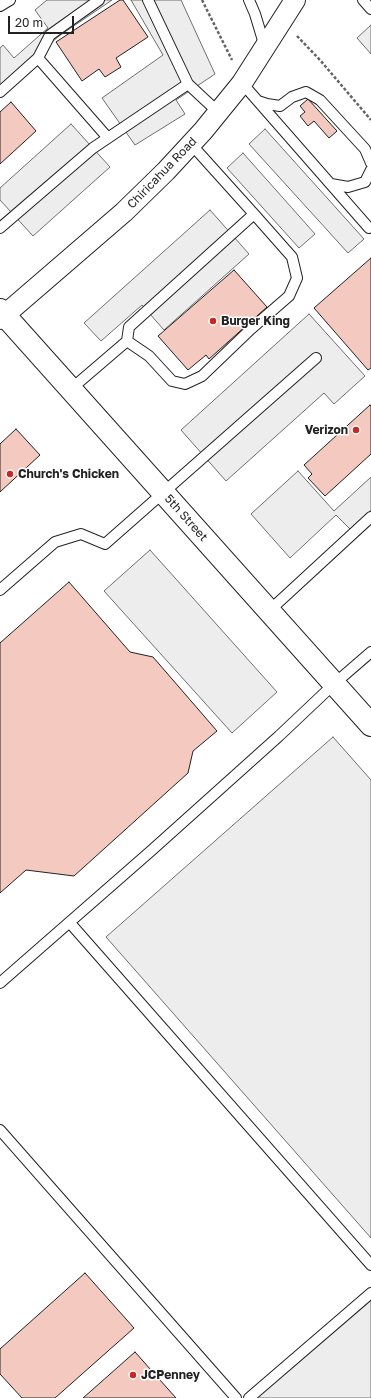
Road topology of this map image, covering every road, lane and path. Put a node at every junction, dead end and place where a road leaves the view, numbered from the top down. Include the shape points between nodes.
1 (10, 0) edge
2 (99, 0) edge
3 (148, 0) edge
4 (202, 0) edge
5 (249, 0) edge
6 (295, 0) edge
7 (363, 0) edge
8 (0, 6) edge
9 (371, 10) edge
10 (297, 36) dead end
11 (265, 48) junction
12 (38, 58) junction
13 (234, 64) dead end
14 (242, 83) junction
15 (188, 84) junction
16 (0, 92) edge
17 (258, 101) junction
18 (218, 112) junction
19 (371, 120) edge
20 (108, 138) junction
21 (191, 144) junction
22 (371, 163) edge
23 (371, 170) edge
24 (331, 184) junction
25 (254, 214) junction
26 (0, 228) edge
27 (369, 228) dead end
28 (2, 315) edge
29 (127, 341) junction
30 (316, 358) dead end
31 (71, 389) junction
32 (164, 494) junction
33 (371, 517) edge
34 (0, 590) edge
35 (269, 611) junction
36 (371, 652) edge
37 (334, 684) junction
38 (371, 725) edge
39 (70, 923) junction
40 (0, 983) edge
41 (0, 1130) edge
42 (371, 1265) edge
43 (371, 1293) edge
44 (236, 1398) edge
45 (249, 1398) edge

1 - 8 lane
2 - 12 lane via 50,35
3 - 15 lane
4 - 13 path
5 - 11 lane
6 - 11 street, Chiricahua Road
7 - 9 lane
10 - 19 path
11 - 14 street, Chiricahua Road
12 - 16 lane
12 - 20 lane
14 - 17 lane
14 - 18 street, Chiricahua Road
15 - 18 lane
15 - 20 lane
17 - 22 lane via 280,106 292,97 306,92 320,100 365,149
17 - 24 lane
18 - 21 street, Chiricahua Road
20 - 26 lane
21 - 25 lane
21 - 28 street, Chiricahua Road via 124,212
23 - 24 lane via 365,182 348,187
24 - 27 lane
25 - 29 lane via 129,327
25 - 29 lane via 292,257 297,278 289,296 202,376 185,384 172,380 148,356
28 - 31 street, 5th Street
29 - 31 lane
30 - 32 lane
31 - 32 street, 5th Street
32 - 34 lane via 106,544 80,534 55,542
32 - 35 street, 5th Street
33 - 35 lane
35 - 37 street, 5th Street
36 - 37 lane
37 - 38 street, 5th Street
37 - 39 lane
39 - 40 lane
39 - 42 lane
41 - 44 lane
43 - 45 lane

